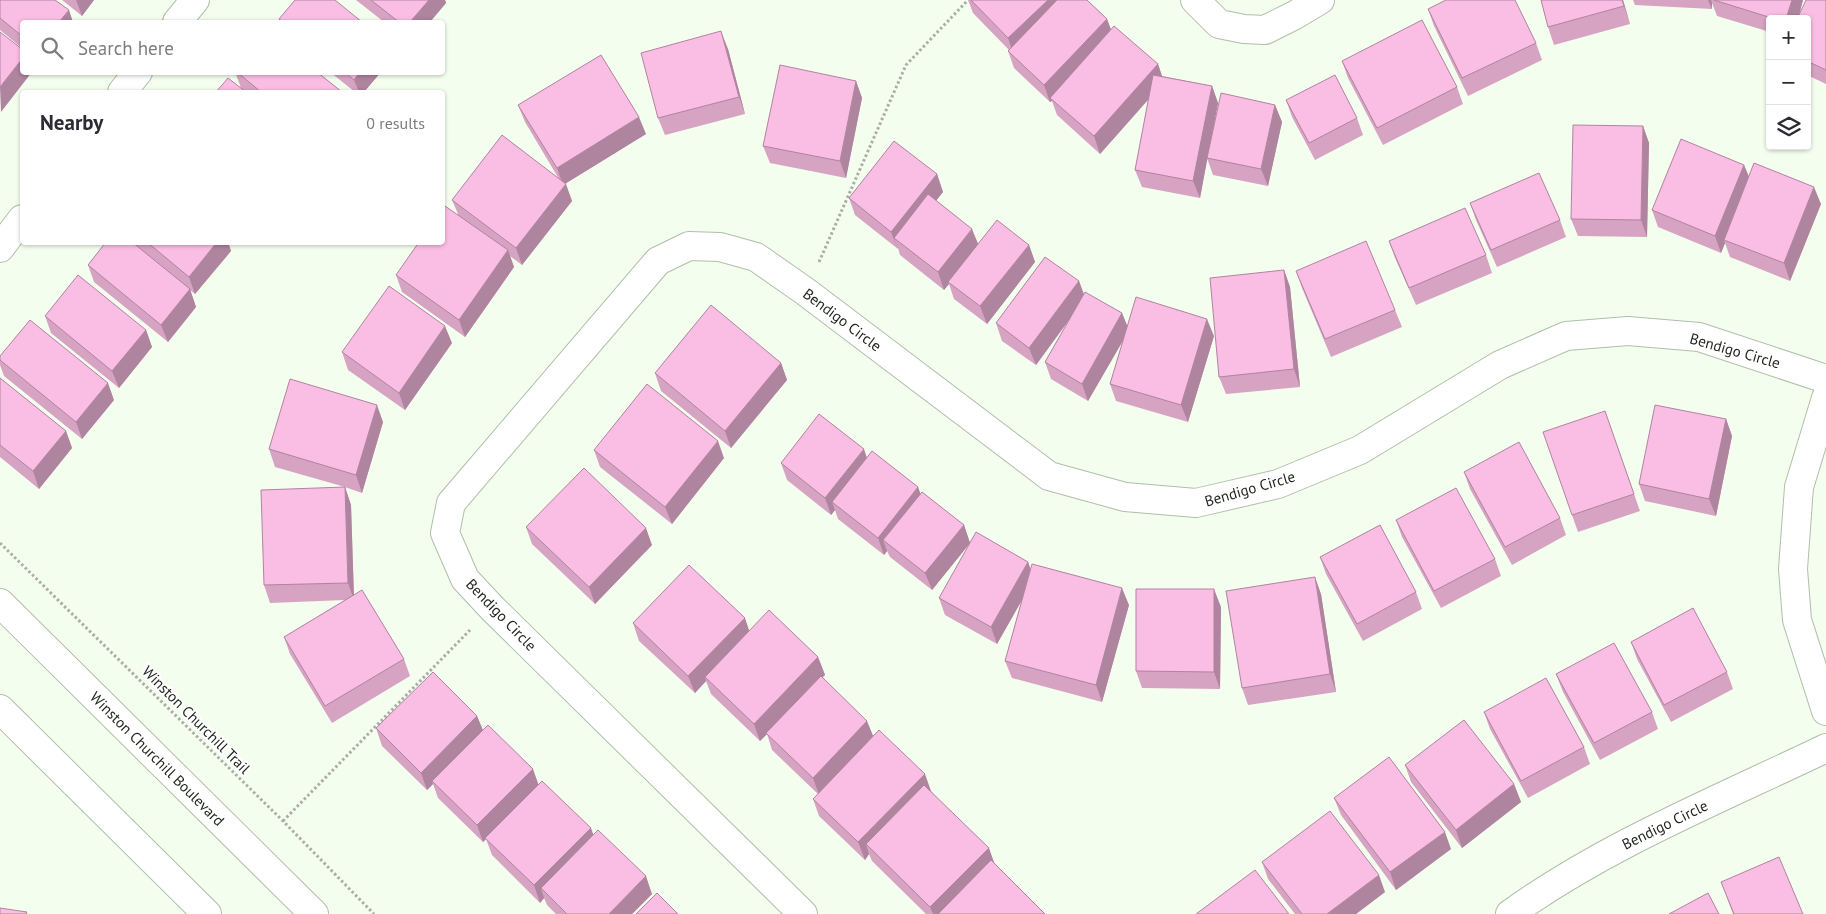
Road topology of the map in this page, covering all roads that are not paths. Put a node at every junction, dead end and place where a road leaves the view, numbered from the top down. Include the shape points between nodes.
1 (195, 0) edge
2 (1195, 0) edge
3 (1320, 0) edge
4 (179, 20) edge
5 (136, 75) edge
6 (124, 90) edge
7 (20, 222) edge
8 (0, 248) edge
9 (1826, 378) edge
10 (1826, 398) edge
11 (0, 603) edge
12 (0, 709) edge
13 (1826, 711) edge
14 (1826, 748) edge
15 (207, 914) edge
16 (314, 914) edge
17 (803, 914) edge
18 (1510, 914) edge

1 - 4 street
2 - 3 street via 1219,24 1265,30
5 - 6 street
7 - 8 street
9 - 17 street, Bendigo Circle via 1699,337 1628,331 1566,336 1500,365 1360,450 1278,484 1196,503 1125,497 1049,476 756,257 720,246 689,246 658,261 451,503 445,534 465,579 492,608
10 - 13 street via 1799,487 1793,569 1797,620
11 - 16 street, Winston Churchill Boulevard
12 - 15 street
14 - 18 street, Bendigo Circle via 1610,852

